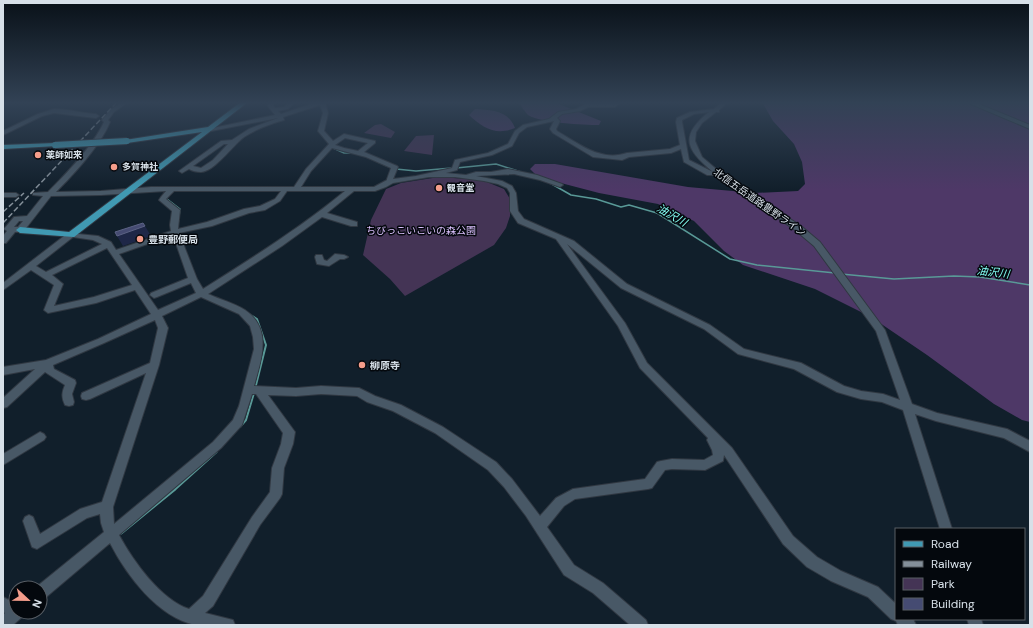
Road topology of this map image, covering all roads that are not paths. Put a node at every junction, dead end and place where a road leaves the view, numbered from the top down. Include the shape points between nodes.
1 (102, 131) edge
2 (190, 131) edge
3 (207, 131) edge
4 (249, 131) edge
5 (321, 131) edge
6 (518, 131) edge
7 (555, 131) edge
8 (681, 131) edge
9 (693, 131) edge
10 (233, 142) junction
11 (331, 145) junction
12 (683, 146) junction
13 (3, 147) edge
14 (359, 153) junction
15 (717, 174) junction
16 (429, 175) junction
17 (464, 177) junction
18 (391, 181) junction
19 (560, 184) dead end
20 (286, 188) junction
21 (297, 188) junction
22 (172, 189) junction
23 (352, 189) junction
24 (131, 190) junction
25 (35, 194) dead end
26 (3, 195) edge
27 (16, 195) dead end
28 (48, 195) junction
29 (321, 214) junction
30 (29, 218) junction
31 (354, 224) dead end
32 (17, 230) junction
33 (174, 232) junction
34 (71, 235) junction
35 (558, 238) junction
36 (3, 241) edge
37 (108, 244) junction
38 (116, 253) junction
39 (319, 257) dead end
40 (344, 257) dead end
41 (30, 266) junction
42 (46, 275) junction
43 (193, 279) junction
44 (4, 285) edge
45 (137, 286) junction
46 (201, 294) junction
47 (154, 295) dead end
48 (157, 315) junction
49 (48, 363) junction
50 (154, 365) junction
51 (3, 371) edge
52 (254, 390) junction
53 (86, 396) dead end
54 (69, 402) dead end
55 (3, 404) edge
56 (907, 405) junction
57 (40, 437) dead end
58 (714, 437) junction
59 (1030, 447) edge
60 (3, 461) edge
61 (3, 466) edge
62 (107, 507) junction
63 (29, 521) dead end
64 (540, 526) junction
65 (946, 528) edge
66 (111, 534) junction
67 (48, 586) edge
68 (895, 613) edge
69 (191, 617) junction
70 (228, 625) edge
71 (641, 625) edge

1 - 28 street via 69,175
2 - 13 main road, bridge via 127,141
3 - 24 main road
4 - 10 street
5 - 11 street
6 - 16 street via 510,145 490,154 457,161 455,168
7 - 12 street via 593,156 622,158 627,155 671,151
8 - 12 street
9 - 15 street, 北信五岳道路豊野ライン via 692,141 700,158
10 - 10 street via 207,168 201,171 185,169 223,142
11 - 14 street via 344,151
11 - 14 street via 344,136 373,142
11 - 21 street via 308,170
12 - 15 street via 686,161 709,174
14 - 18 street via 395,168
15 - 56 street, 北信五岳道路豊野ライン via 798,228 817,244 880,330
16 - 17 street
16 - 18 street
17 - 19 street via 478,172 489,174 508,171
17 - 35 street via 500,182 510,187 514,211 521,222
18 - 23 street via 375,189
20 - 21 street
20 - 22 street
20 - 33 street via 278,200 262,208
21 - 23 street
22 - 24 street
22 - 33 street via 163,200 176,210
23 - 29 street
24 - 28 street
24 - 34 main road
25 - 28 street
26 - 27 street
28 - 30 street
29 - 31 street
29 - 46 street
30 - 32 street
30 - 32 street via 17,219 8,229
32 - 34 main road
32 - 36 street
33 - 38 street
33 - 43 street
34 - 37 street via 95,238
34 - 41 street
35 - 56 street via 571,243 624,286 707,327 741,352 797,366 841,389
35 - 58 street via 622,325 643,365
37 - 38 street
37 - 42 street
38 - 45 street
39 - 40 street via 320,262 329,264 338,256
41 - 42 street
41 - 44 street
42 - 45 street via 59,284 48,310 96,300
43 - 46 street
43 - 47 street
45 - 48 street
46 - 48 street
46 - 52 street via 242,312 254,325 259,349
48 - 49 street
48 - 50 street via 163,328
49 - 51 street
49 - 54 street via 50,371 71,383 67,394
49 - 55 street
50 - 53 street
50 - 62 street
52 - 64 street via 359,392 397,408 439,430 492,466
52 - 66 street via 238,422 216,445
52 - 69 street via 289,432 288,444 278,468 276,494 256,521 208,601
56 - 59 street via 951,421 1008,434
56 - 65 street, 北信五岳道路豊野ライン
57 - 60 street
58 - 64 street via 712,441 718,450 718,458 705,465 661,466 648,484 573,494 560,502
58 - 68 street via 728,451 788,540 812,562 873,592
60 - 61 street via 7,463
62 - 63 street via 84,513 37,542
62 - 66 street via 106,522
64 - 71 street via 569,570 598,588
66 - 67 street
66 - 69 street via 154,595
69 - 70 street

